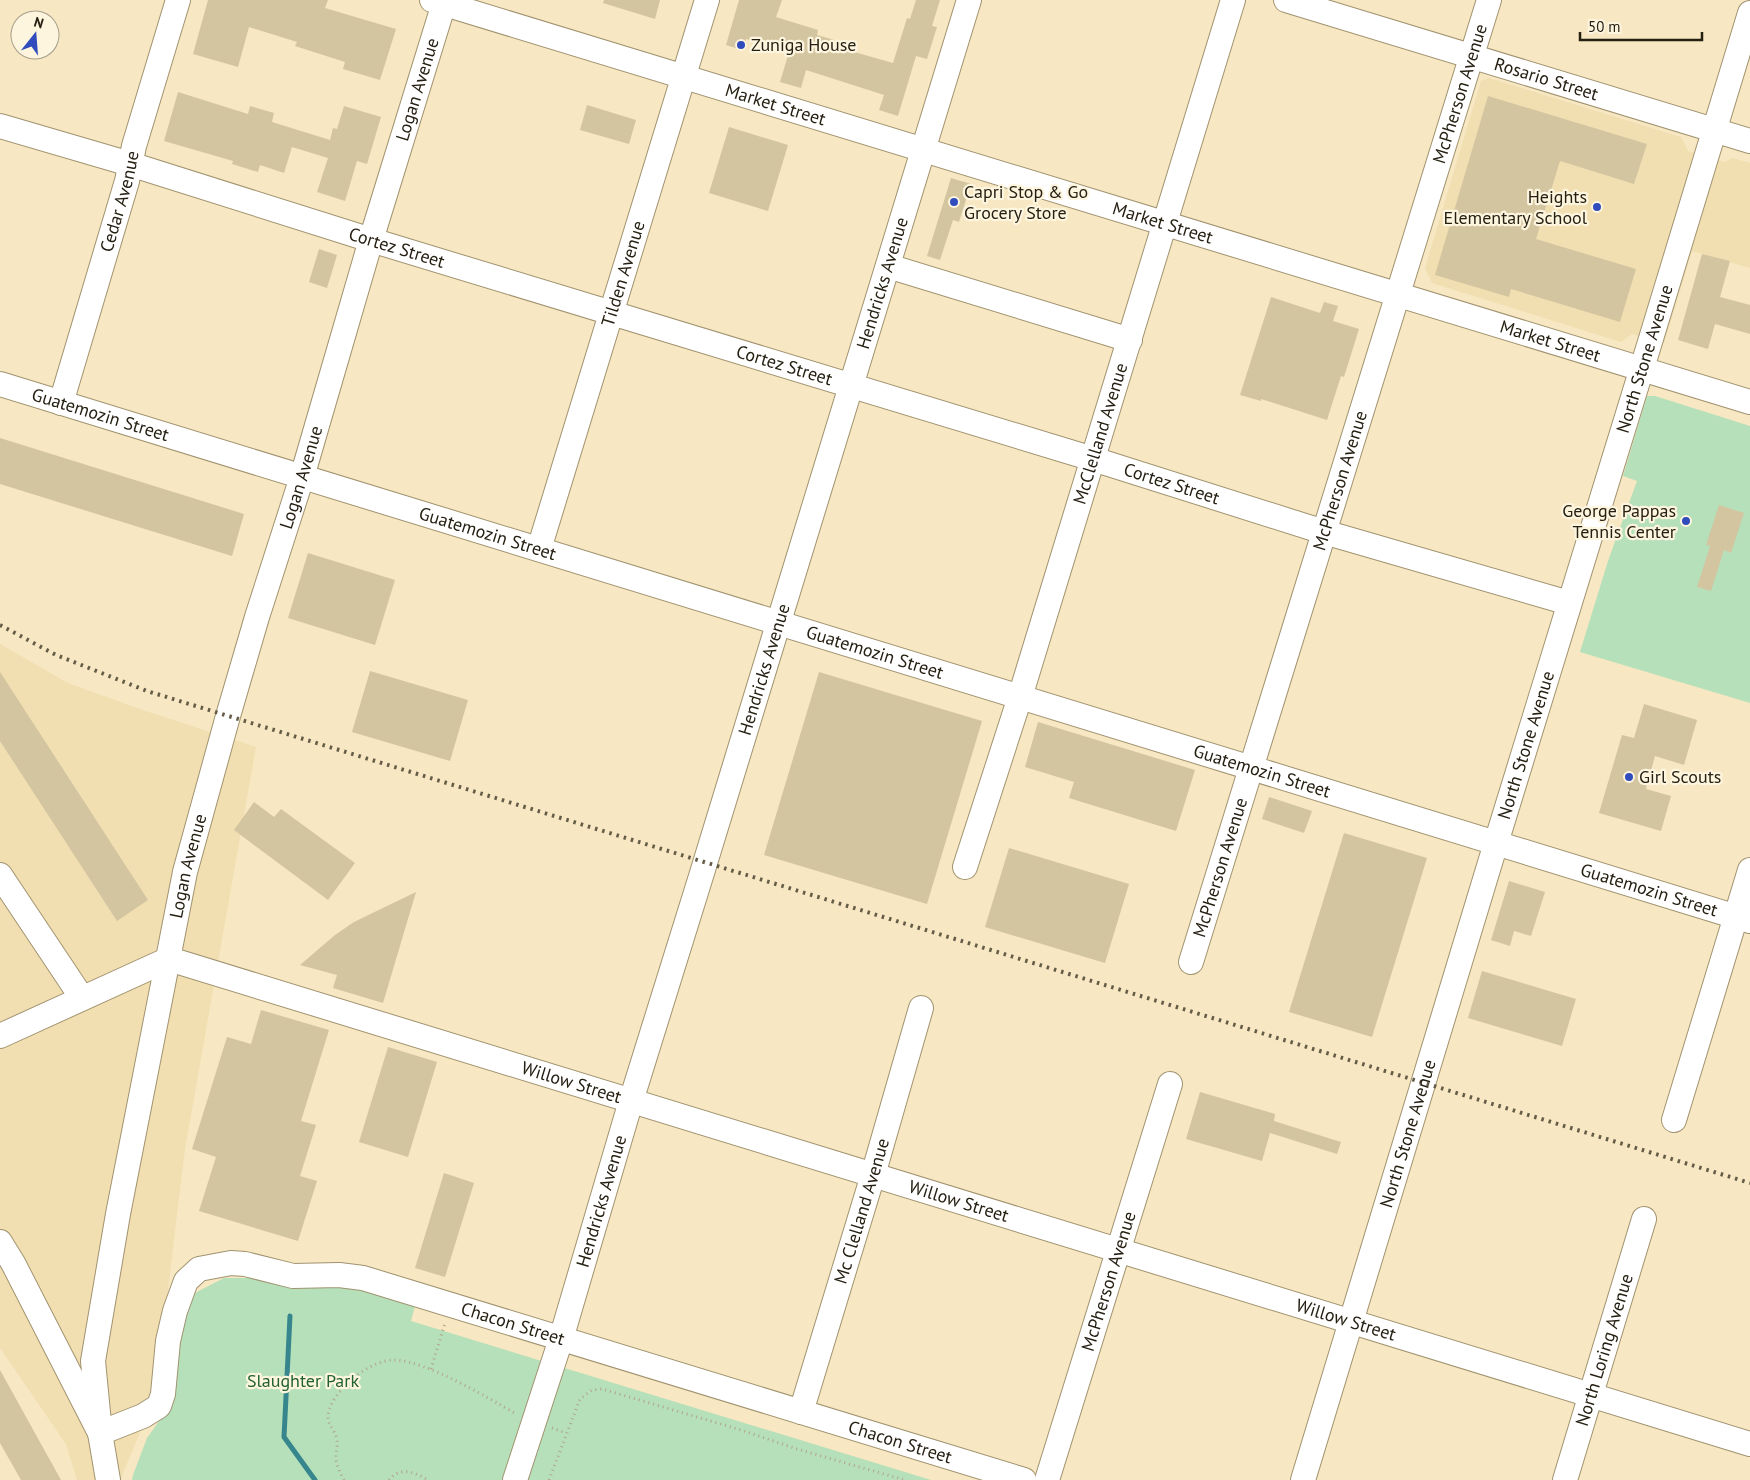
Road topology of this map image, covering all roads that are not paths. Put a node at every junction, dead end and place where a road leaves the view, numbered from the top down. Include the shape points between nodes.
1 (178, 0) edge
2 (707, 0) edge
3 (969, 0) edge
4 (1233, 0) edge
5 (1286, 0) edge
6 (1489, 0) edge
7 (441, 1) edge
8 (1750, 13) edge
9 (1471, 57) junction
10 (684, 76) junction
11 (0, 126) edge
12 (1715, 130) junction
13 (1750, 141) edge
14 (924, 149) junction
15 (130, 164) junction
16 (1166, 223) junction
17 (371, 240) junction
18 (888, 266) junction
19 (1398, 294) junction
20 (611, 312) junction
21 (1130, 340) junction
22 (1642, 369) junction
23 (0, 384) edge
24 (851, 386) junction
25 (1750, 402) edge
26 (60, 403) junction
27 (1093, 459) junction
28 (302, 476) junction
29 (1324, 532) junction
30 (539, 549) junction
31 (1569, 603) junction
32 (778, 623) junction
33 (1020, 697) junction
34 (1252, 768) junction
35 (1496, 843) junction
36 (965, 867) dead end
37 (1750, 870) edge
38 (0, 875) edge
39 (1743, 918) edge
40 (169, 959) junction
41 (1191, 962) dead end
42 (82, 998) junction
43 (921, 1008) dead end
44 (0, 1036) edge
45 (1170, 1084) dead end
46 (631, 1101) junction
47 (1674, 1120) dead end
48 (873, 1175) junction
49 (1644, 1219) dead end
50 (0, 1242) edge
51 (1117, 1250) junction
52 (1351, 1322) junction
53 (561, 1339) junction
54 (1591, 1395) junction
55 (800, 1412) junction
56 (100, 1433) junction
57 (1750, 1444) edge
58 (108, 1480) edge
59 (515, 1480) edge
60 (1024, 1480) edge
61 (1047, 1480) edge
62 (1303, 1480) edge
63 (1565, 1480) edge

1 - 15 street, Cedar Avenue
2 - 10 street, Tilden Avenue
3 - 14 street, Hendricks Avenue
4 - 16 street, McClelland Avenue
5 - 9 street, Rosario Street
6 - 9 street, McPherson Avenue
7 - 10 street, Market Street
7 - 17 street, Logan Avenue
8 - 12 street, North Stone Avenue
9 - 12 street, Rosario Street
9 - 19 street, McPherson Avenue
10 - 14 street, Market Street
10 - 20 street, Tilden Avenue
11 - 15 street, Cortez Street
12 - 13 street, Rosario Street
12 - 22 street, North Stone Avenue
14 - 16 street, Market Street
14 - 18 street, Hendricks Avenue
15 - 17 street, Cortez Street
15 - 26 street, Cedar Avenue
16 - 19 street, Market Street
16 - 21 street, McClelland Avenue
17 - 20 street, Cortez Street
17 - 28 street, Logan Avenue
18 - 21 street
18 - 24 street, Hendricks Avenue
19 - 22 street, Market Street
19 - 29 street, McPherson Avenue
20 - 24 street, Cortez Street
20 - 30 street, Tilden Avenue
21 - 27 street, McClelland Avenue
22 - 25 street, Market Street
22 - 31 street, North Stone Avenue
23 - 26 street, Guatemozin Street
24 - 27 street, Cortez Street
24 - 32 street, Hendricks Avenue
26 - 28 street, Guatemozin Street
27 - 29 street, Cortez Street
27 - 33 street, McClelland Avenue
28 - 30 street, Guatemozin Street
28 - 40 street, Logan Avenue via 226,722 185,872
29 - 31 street, Cortez Street
29 - 34 street, McPherson Avenue
30 - 32 street, Guatemozin Street
31 - 35 street, North Stone Avenue
32 - 33 street, Guatemozin Street
32 - 46 street, Hendricks Avenue
33 - 34 street, Guatemozin Street
33 - 36 street, McClelland Avenue
34 - 35 street, Guatemozin Street
34 - 41 street, McPherson Avenue
35 - 39 street, Guatemozin Street
35 - 52 street, North Stone Avenue
37 - 39 street
38 - 42 street
39 - 47 street
40 - 42 street
40 - 46 street, Willow Street
40 - 56 street, Logan Avenue via 94,1353
42 - 44 street
43 - 48 street, Mc Clelland Avenue
45 - 51 street, McPherson Avenue
46 - 48 street, Willow Street
46 - 53 street, Hendricks Avenue
48 - 51 street, Willow Street
48 - 55 street, Mc Clelland Avenue
49 - 54 street, North Loring Avenue
50 - 56 street
51 - 52 street, Willow Street
51 - 61 street, McPherson Avenue
52 - 54 street, Willow Street
52 - 62 street, North Stone Avenue
53 - 55 street, Chacon Street
53 - 56 street, Chacon Street via 363,1278 293,1276 231,1263 199,1270 186,1281 168,1341 159,1406
53 - 59 street, Hendricks Avenue
54 - 57 street, Willow Street
54 - 63 street, North Loring Avenue
55 - 60 street, Chacon Street
56 - 58 street

